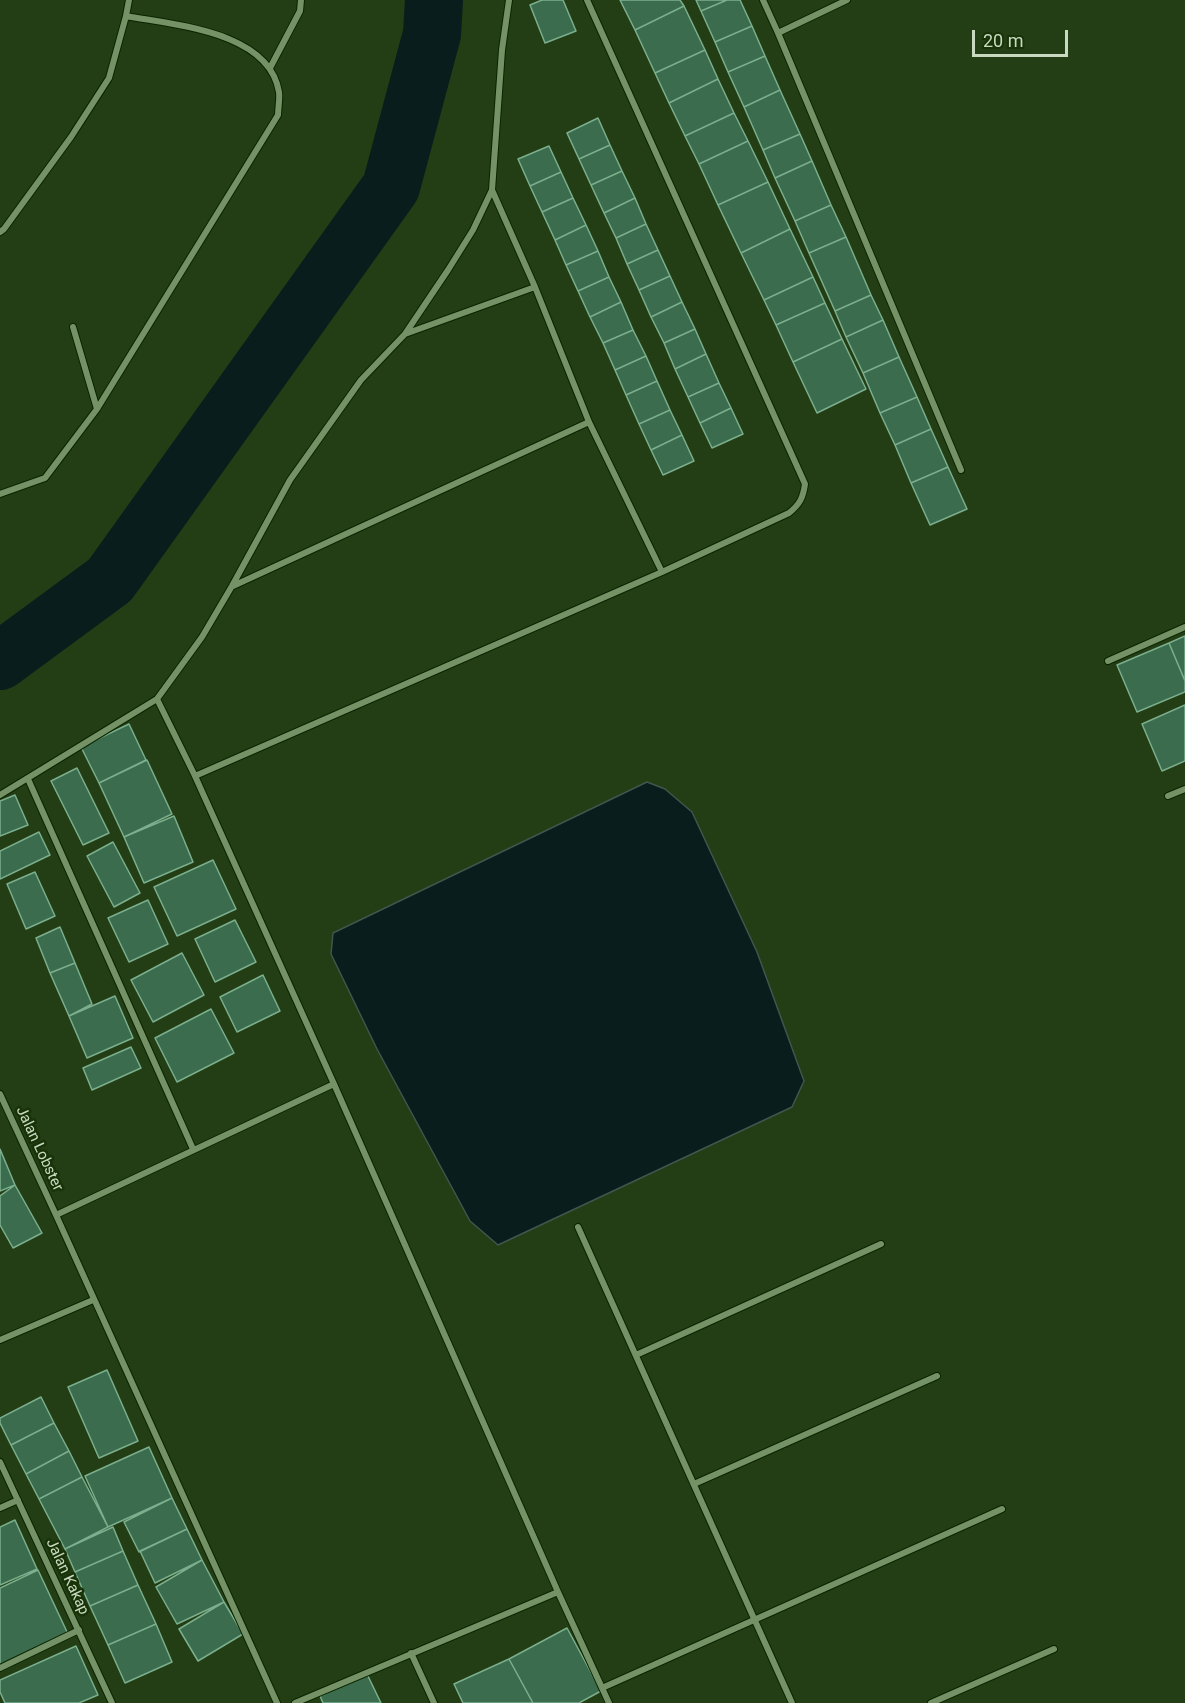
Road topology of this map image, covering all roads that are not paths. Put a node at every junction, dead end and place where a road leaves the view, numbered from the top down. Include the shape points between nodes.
1 (129, 0) edge
2 (301, 0) edge
3 (509, 0) edge
4 (587, 0) edge
5 (763, 0) edge
6 (847, 0) edge
7 (126, 16) junction
8 (778, 33) junction
9 (270, 68) junction
10 (492, 190) junction
11 (0, 231) edge
12 (535, 287) junction
13 (73, 327) dead end
14 (405, 334) junction
15 (97, 409) junction
16 (589, 422) junction
17 (961, 470) dead end
18 (0, 494) edge
19 (662, 572) junction
20 (232, 586) junction
21 (1185, 627) edge
22 (1108, 661) dead end
23 (157, 699) junction
24 (195, 776) junction
25 (28, 778) junction
26 (1185, 789) edge
27 (0, 795) edge
28 (1168, 796) dead end
29 (334, 1084) junction
30 (0, 1094) edge
31 (193, 1149) junction
32 (56, 1215) junction
33 (578, 1227) dead end
34 (881, 1244) dead end
35 (93, 1300) junction
36 (0, 1340) edge
37 (636, 1355) junction
38 (937, 1376) dead end
39 (0, 1462) edge
40 (694, 1484) junction
41 (18, 1500) junction
42 (0, 1508) edge
43 (1002, 1509) dead end
44 (558, 1592) junction
45 (754, 1620) junction
46 (79, 1630) junction
47 (1054, 1649) dead end
48 (411, 1653) junction
49 (0, 1668) edge
50 (602, 1688) junction
51 (112, 1703) edge
52 (276, 1703) edge
53 (295, 1703) edge
54 (434, 1703) edge
55 (609, 1703) edge
56 (792, 1703) edge
57 (931, 1703) edge

1 - 7 street
2 - 9 street via 300,11
3 - 10 street
4 - 19 street via 805,484 804,497 789,513
5 - 8 street
6 - 8 street
7 - 9 street via 219,34 248,48
7 - 11 street via 109,78 71,137
8 - 17 street
9 - 15 street via 279,92 278,115
10 - 12 street
10 - 14 street via 473,230
12 - 14 street
12 - 16 street
13 - 15 street
14 - 20 street via 361,380 290,480
15 - 18 street via 45,478
16 - 19 street
16 - 20 street
19 - 24 street
20 - 23 street via 202,637
21 - 22 street
23 - 24 street
23 - 25 street
24 - 29 street
25 - 27 street
25 - 31 street
26 - 28 street
29 - 31 street
29 - 44 street
30 - 32 street, Jalan Lobster
31 - 32 street
32 - 35 street, Jalan Lobster
33 - 37 street
34 - 37 street
35 - 36 street
35 - 52 street, Jalan Lobster
37 - 40 street
38 - 40 street
39 - 41 street, Jalan Kakap
40 - 45 street
41 - 42 street
41 - 46 street, Jalan Kakap
43 - 45 street
44 - 48 street
44 - 50 street
45 - 50 street
45 - 56 street
46 - 49 street
46 - 51 street, Jalan Kakap
47 - 57 street
48 - 53 street
48 - 54 street
50 - 55 street

